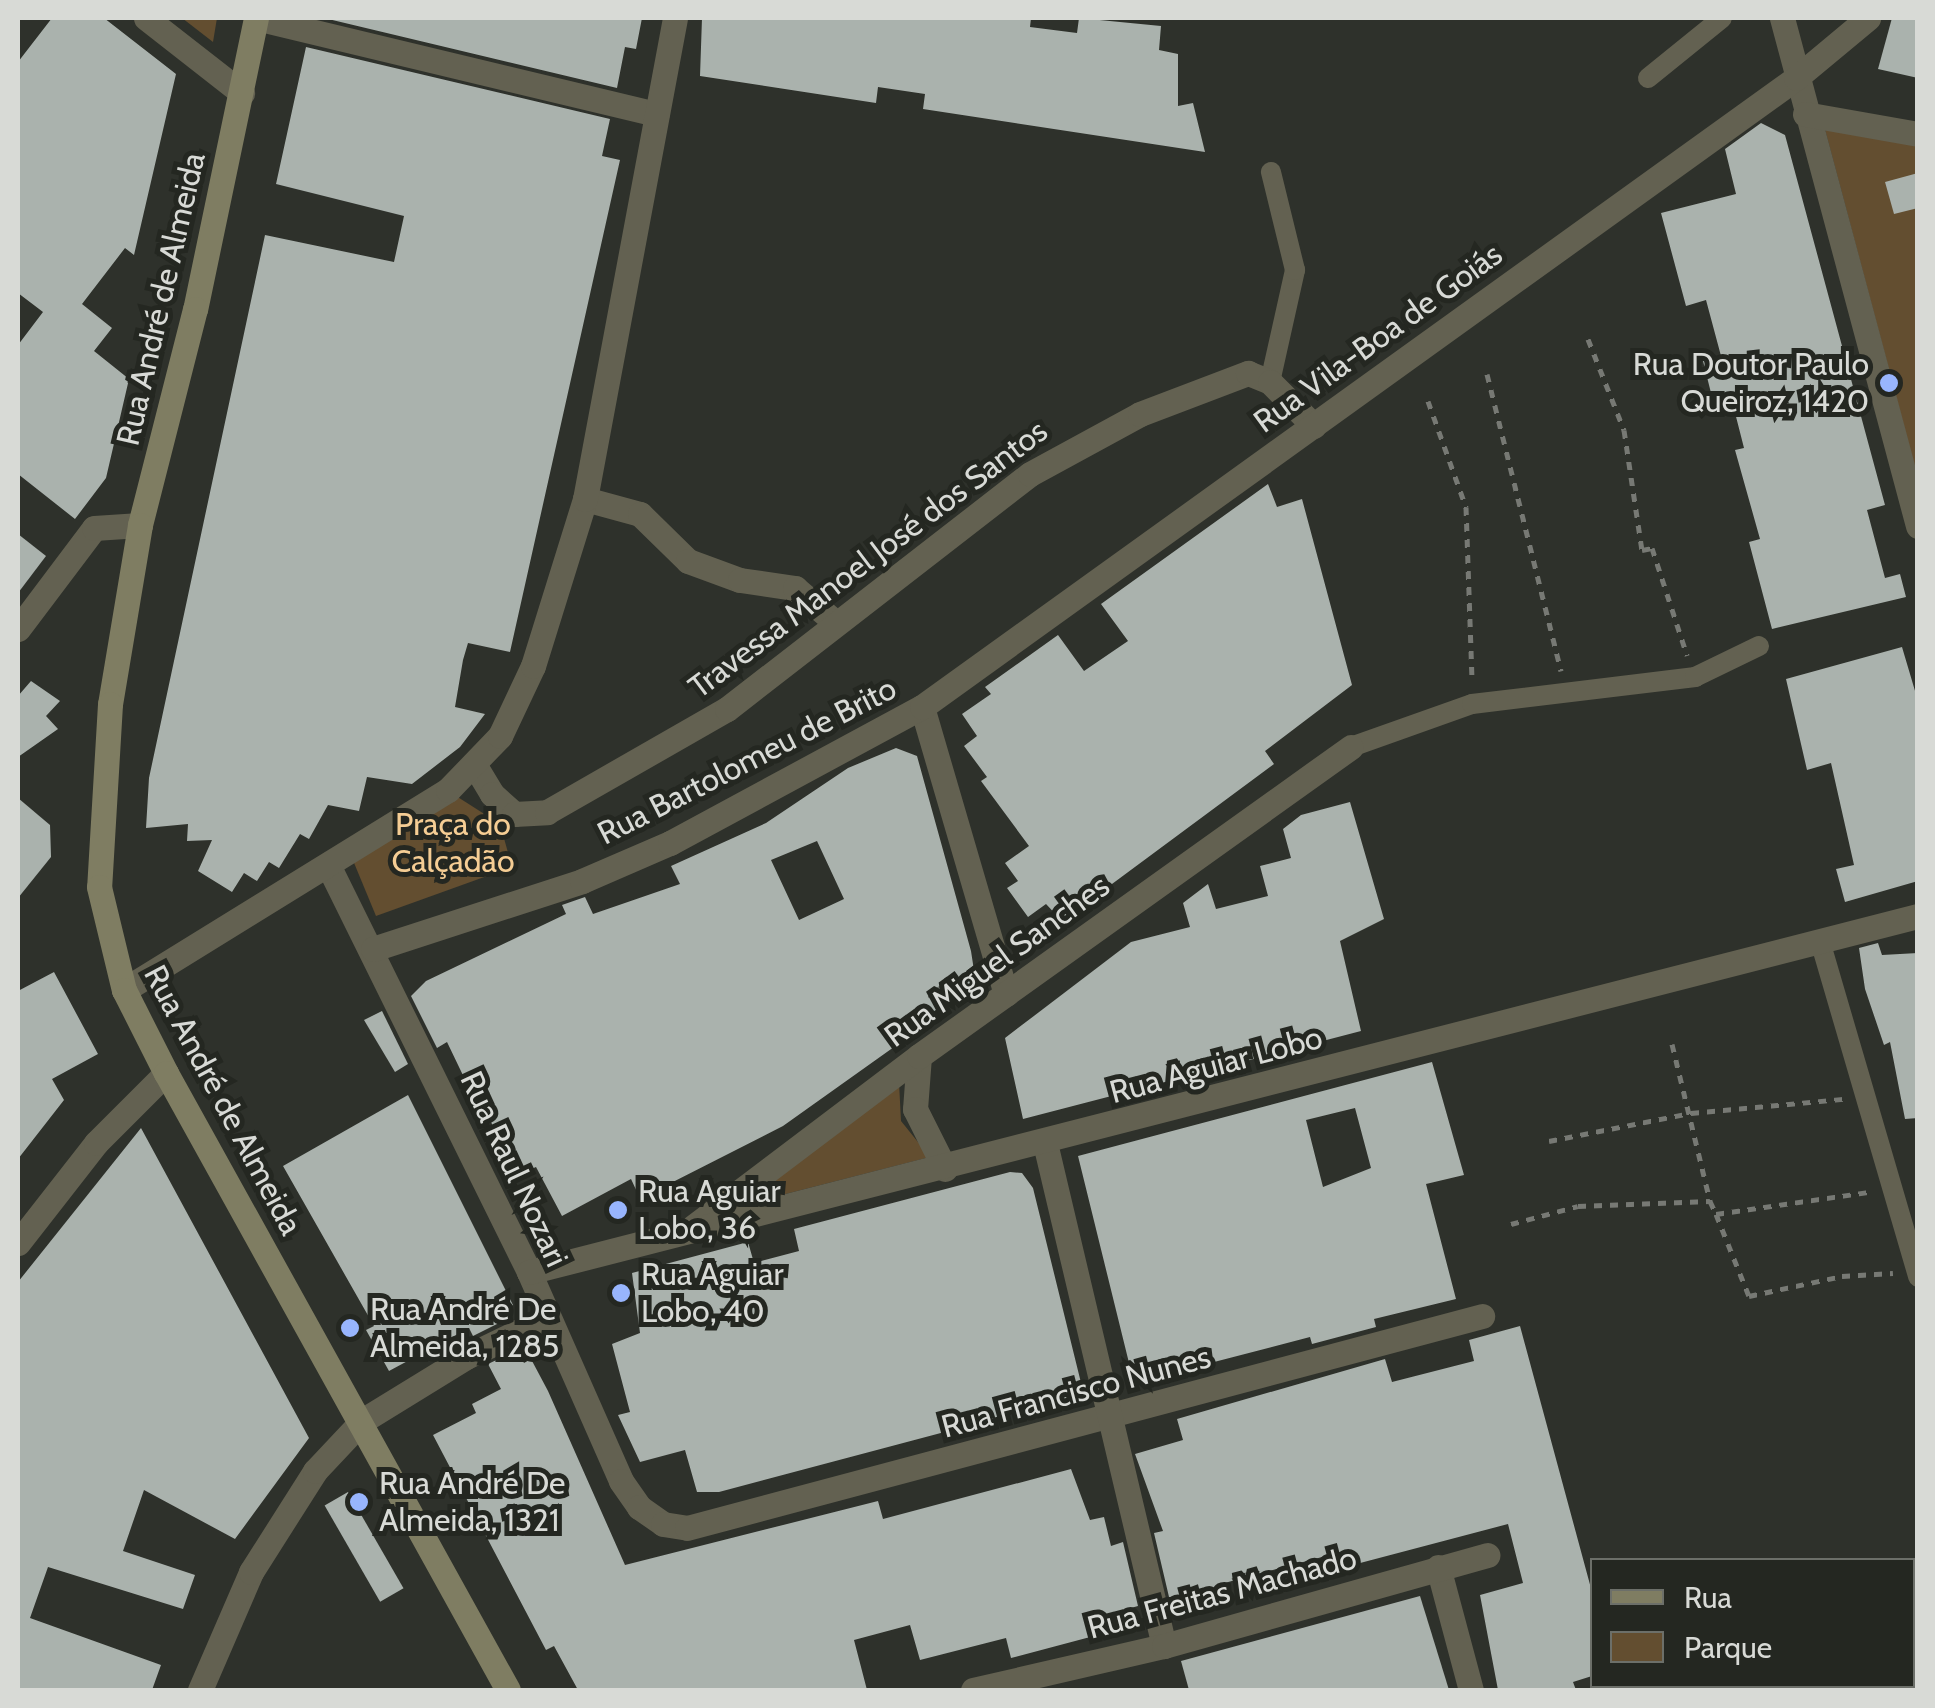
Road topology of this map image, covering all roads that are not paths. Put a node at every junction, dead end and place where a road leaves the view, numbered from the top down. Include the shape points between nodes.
1 (146, 18) edge
2 (256, 18) edge
3 (675, 18) edge
4 (1722, 18) edge
5 (1782, 18) edge
6 (1868, 18) edge
7 (1648, 78) dead end
8 (1796, 78) junction
9 (242, 93) junction
10 (657, 114) junction
11 (1806, 114) junction
12 (1918, 134) edge
13 (1271, 172) dead end
14 (1270, 382) junction
15 (1314, 426) junction
16 (585, 499) junction
17 (140, 525) junction
18 (1918, 526) edge
19 (835, 622) junction
20 (18, 629) edge
21 (1759, 646) dead end
22 (922, 707) junction
23 (1352, 746) joint
24 (474, 764) junction
25 (329, 867) junction
26 (1918, 916) edge
27 (1820, 941) junction
28 (373, 949) junction
29 (124, 990) junction
30 (1006, 994) junction
31 (919, 1056) junction
32 (166, 1073) junction
33 (1045, 1143) junction
34 (945, 1170) junction
35 (684, 1234) junction
36 (18, 1242) edge
37 (530, 1272) junction
38 (1917, 1274) edge
39 (1482, 1316) dead end
40 (546, 1318) junction
41 (1107, 1418) junction
42 (362, 1421) junction
43 (687, 1528) joint
44 (1486, 1555) dead end
45 (1438, 1567) junction
46 (1164, 1646) junction
47 (200, 1690) edge
48 (508, 1690) edge
49 (974, 1690) edge
50 (1471, 1690) edge

1 - 9 street
2 - 9 main road, Rua André de Almeida
2 - 10 street
3 - 10 street
4 - 7 lane
5 - 8 street
6 - 8 street, Rua Vila-Boa de Goiás
8 - 11 street
8 - 15 street, Rua Vila-Boa de Goiás
9 - 17 main road, Rua André de Almeida
10 - 16 street
11 - 12 street
11 - 18 street
13 - 14 lane via 1295,270
14 - 15 street
14 - 19 street, Travessa Manoel José dos Santos via 1248,373 1091,435
15 - 22 street, Rua Vila-Boa de Goiás
16 - 19 street via 640,514 688,561 740,580 795,588
16 - 24 street via 534,666 500,736
17 - 20 street via 94,528
17 - 29 main road, Rua André de Almeida via 99,813 99,887
19 - 24 street, Travessa Manoel José dos Santos via 727,708 546,812 514,814
21 - 23 lane via 1694,677 1472,704
22 - 28 street, Rua Bartolomeu de Brito via 670,844 582,881
22 - 30 street
23 - 30 street, Rua Miguel Sanches
24 - 25 street via 448,790
25 - 28 street, Rua Raul Nozari
25 - 29 street
26 - 27 street, Rua Aguiar Lobo
27 - 33 street, Rua Aguiar Lobo
27 - 38 lane
28 - 37 street, Rua Raul Nozari
29 - 32 main road, Rua André de Almeida
30 - 31 street, Rua Miguel Sanches
31 - 34 street via 915,1109
31 - 35 street, Rua Miguel Sanches
32 - 36 street via 96,1143
32 - 42 main road, Rua André de Almeida
33 - 34 street, Rua Aguiar Lobo
33 - 41 street
34 - 35 street, Rua Aguiar Lobo
35 - 37 street, Rua Aguiar Lobo
37 - 40 street, Rua Raul Nozari
39 - 41 street, Rua Francisco Nunes
40 - 42 street via 466,1357
40 - 43 street, Rua Raul Nozari via 621,1481 651,1515
41 - 43 street, Rua Francisco Nunes
41 - 46 street
42 - 47 street via 278,1524
42 - 48 main road, Rua André de Almeida
44 - 45 street, Rua Freitas Machado
45 - 46 street, Rua Freitas Machado
45 - 50 street
46 - 49 street, Rua Freitas Machado

